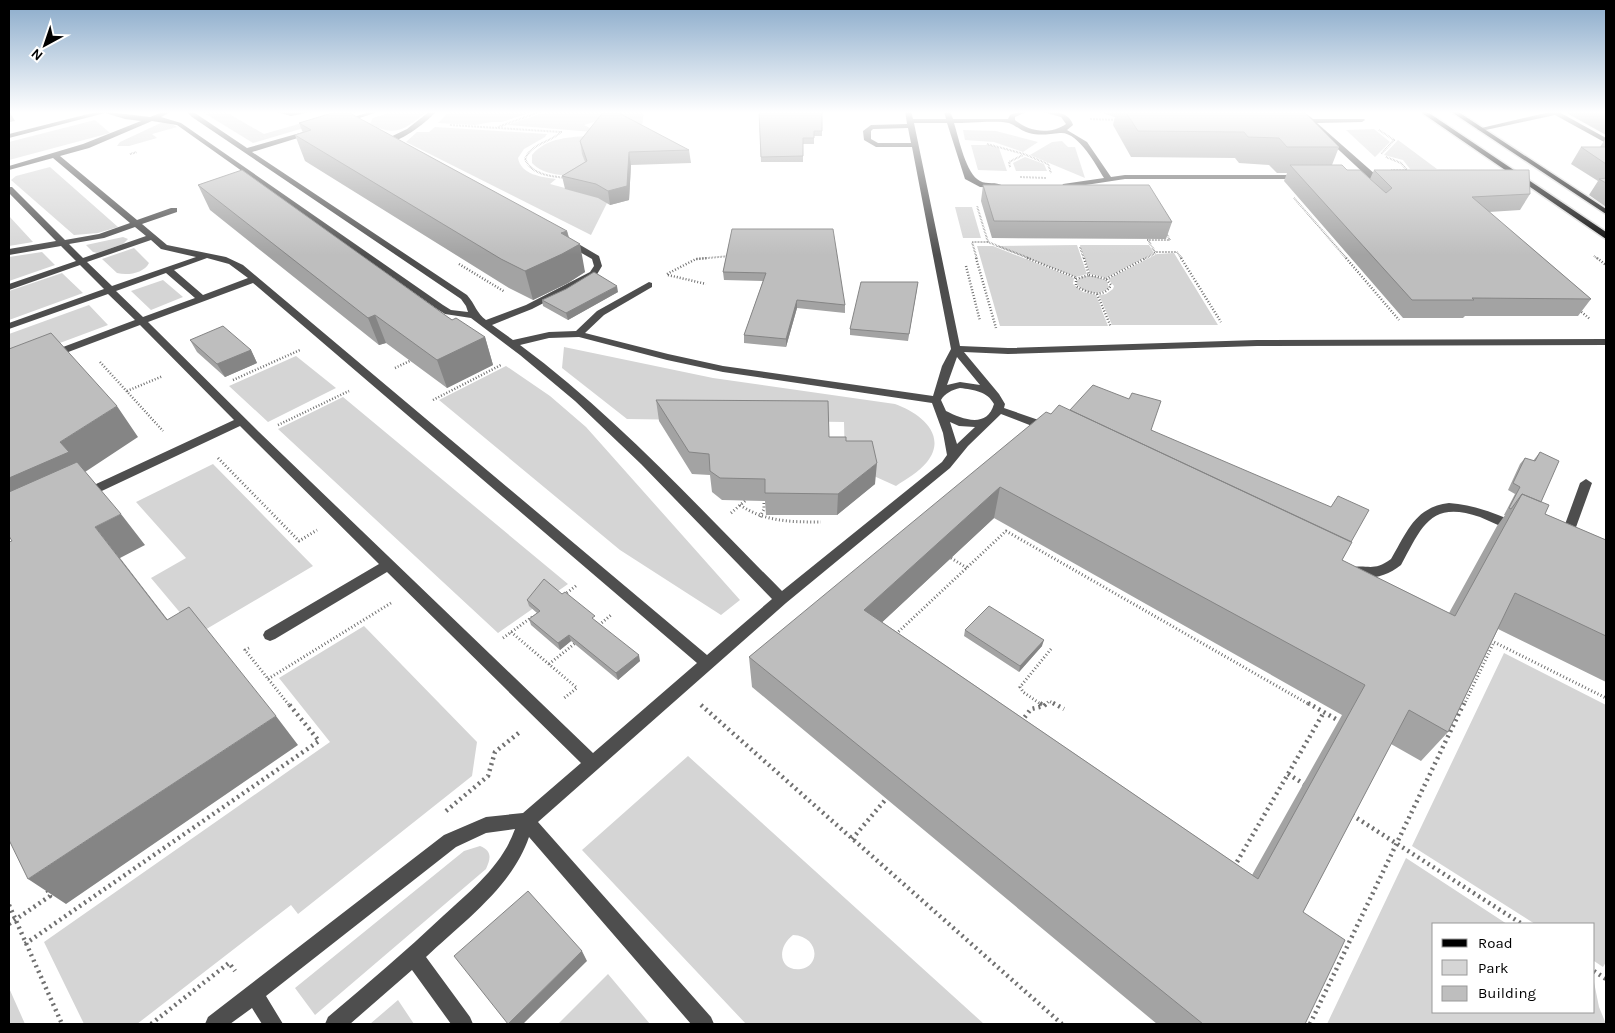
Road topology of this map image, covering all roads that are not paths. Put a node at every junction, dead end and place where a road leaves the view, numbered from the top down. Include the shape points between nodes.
1 (43, 159) edge
2 (60, 159) edge
3 (235, 159) edge
4 (259, 159) edge
5 (918, 159) edge
6 (962, 159) edge
7 (1096, 159) edge
8 (1354, 159) edge
9 (1496, 159) edge
10 (1526, 159) edge
11 (232, 161) joint
12 (9, 168) edge
13 (1133, 177) junction
14 (1316, 177) edge
15 (1358, 177) edge
16 (1373, 177) junction
17 (1382, 177) edge
18 (1109, 179) junction
19 (1018, 186) edge
20 (1056, 186) edge
21 (1138, 186) edge
22 (9, 189) edge
23 (174, 210) dead end
24 (1606, 212) edge
25 (134, 223) junction
26 (557, 236) edge
27 (1606, 236) edge
28 (151, 237) junction
29 (63, 243) junction
30 (9, 252) edge
31 (205, 256) junction
32 (80, 262) junction
33 (167, 269) junction
34 (255, 279) junction
35 (650, 285) road end
36 (9, 287) edge
37 (109, 290) junction
38 (202, 299) junction
39 (474, 316) junction
40 (141, 322) junction
41 (486, 324) junction
42 (9, 326) edge
43 (579, 334) junction
44 (1606, 342) edge
45 (511, 344) junction
46 (956, 349) junction
47 (37, 361) edge
48 (995, 396) junction
49 (937, 397) junction
50 (1000, 410) junction
51 (941, 413) junction
52 (241, 421) junction
53 (989, 421) junction
54 (1064, 435) edge
55 (953, 455) junction
56 (1586, 483) dead end
57 (72, 500) edge
58 (1530, 533) edge
59 (1563, 548) edge
60 (388, 565) junction
61 (1340, 569) edge
62 (781, 599) junction
63 (270, 635) road end
64 (707, 663) junction
65 (592, 764) junction
66 (526, 821) junction
67 (414, 956) junction
68 (254, 994) junction
69 (215, 1024) edge
70 (273, 1024) edge
71 (335, 1024) edge
72 (463, 1024) edge
73 (704, 1024) edge

1 - 12 street
2 - 25 street
3 - 11 street
4 - 39 street via 464,297
5 - 46 street
6 - 19 street via 970,180 986,186
7 - 18 street
8 - 16 street
9 - 27 main road
10 - 24 main road
11 - 39 street via 440,307 448,312
13 - 14 street
13 - 18 street
13 - 21 street
15 - 16 street
16 - 17 street
18 - 20 street via 1080,186
22 - 29 street
23 - 25 street
25 - 28 street
25 - 29 street via 101,236
26 - 41 street via 596,258 597,270 537,303
28 - 31 street via 171,250
28 - 32 street
29 - 30 street
29 - 32 street
31 - 33 street
31 - 34 street via 235,263
32 - 36 street
32 - 37 street
33 - 37 street
33 - 38 street
34 - 38 street
34 - 64 street
35 - 43 street via 595,317
37 - 40 street
37 - 42 street
38 - 40 street
39 - 41 street
40 - 47 street
40 - 52 street
41 - 45 street
43 - 45 street via 549,335
43 - 49 street via 724,369
44 - 46 street via 1256,343 1008,351
45 - 62 street via 634,450
46 - 48 street
46 - 49 street
48 - 49 street via 980,387 960,384 951,386
48 - 50 street
49 - 51 street
50 - 53 street
50 - 54 street
51 - 53 street via 964,423
51 - 55 street
52 - 57 street
52 - 60 street
53 - 55 street
55 - 62 street via 936,473
56 - 59 street
58 - 61 street via 1481,513 1465,509 1438,509 1429,513 1390,567 1371,573
60 - 63 street
60 - 65 street
62 - 64 street
64 - 65 street
65 - 66 street
66 - 67 street via 505,866
66 - 68 street via 500,821 474,828 450,841
66 - 73 street
67 - 71 street
67 - 72 street
68 - 69 street
68 - 70 street

